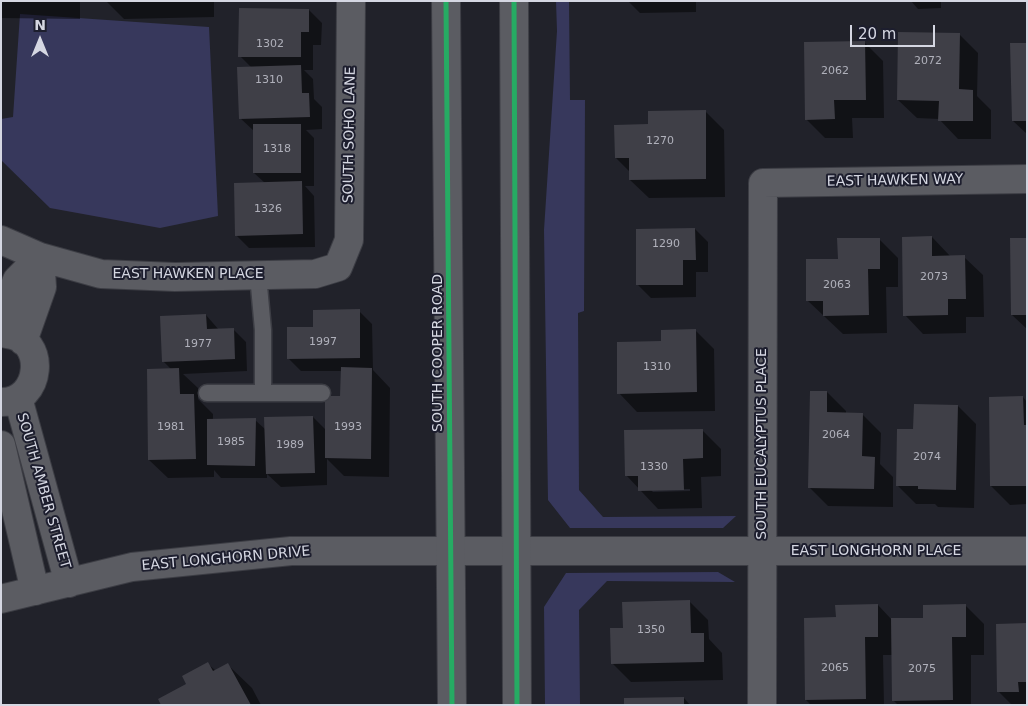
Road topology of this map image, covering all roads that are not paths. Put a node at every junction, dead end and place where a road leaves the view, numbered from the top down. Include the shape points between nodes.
1 (351, 1) edge
2 (446, 1) edge
3 (514, 1) edge
4 (1027, 179) edge
5 (763, 183) joint
6 (1, 240) edge
7 (40, 257) junction
8 (338, 267) joint
9 (258, 275) junction
10 (1, 322) edge
11 (12, 337) edge
12 (208, 393) dead end
13 (263, 393) junction
14 (322, 393) dead end
15 (10, 400) edge
16 (1, 446) edge
17 (761, 550) junction
18 (451, 551) junction
19 (515, 551) junction
20 (1027, 551) edge
21 (69, 583) junction
22 (36, 590) junction
23 (1, 599) edge
24 (452, 705) edge
25 (517, 705) edge
26 (762, 705) edge

1 - 8 street, SOUTH SOHO LANE via 349,240
2 - 18 street, SOUTH COOPER ROAD
3 - 19 street
4 - 5 street, EAST HAWKEN WAY
5 - 17 street, SOUTH EUCALYPTUS PLACE
6 - 7 street
7 - 9 street, EAST HAWKEN PLACE via 101,274 176,277
7 - 10 street via 16,280
7 - 11 street, SOUTH AMBER STREET via 42,287
8 - 9 street, EAST HAWKEN PLACE via 315,274
9 - 13 lane via 263,330
11 - 15 street, SOUTH AMBER STREET via 32,351 36,364 35,378 28,390
12 - 13 lane
13 - 14 lane
15 - 21 street, SOUTH AMBER STREET
16 - 22 street, SOUTH AMBER STREET
17 - 19 street, EAST LONGHORN PLACE
17 - 20 street, EAST LONGHORN PLACE
17 - 26 street, SOUTH EUCALYPTUS PLACE
18 - 19 street, EAST LONGHORN DRIVE
18 - 21 street, EAST LONGHORN DRIVE via 291,551 132,568
18 - 24 street, SOUTH COOPER ROAD
19 - 25 street
21 - 22 street, EAST LONGHORN DRIVE
22 - 23 street, EAST LONGHORN DRIVE

